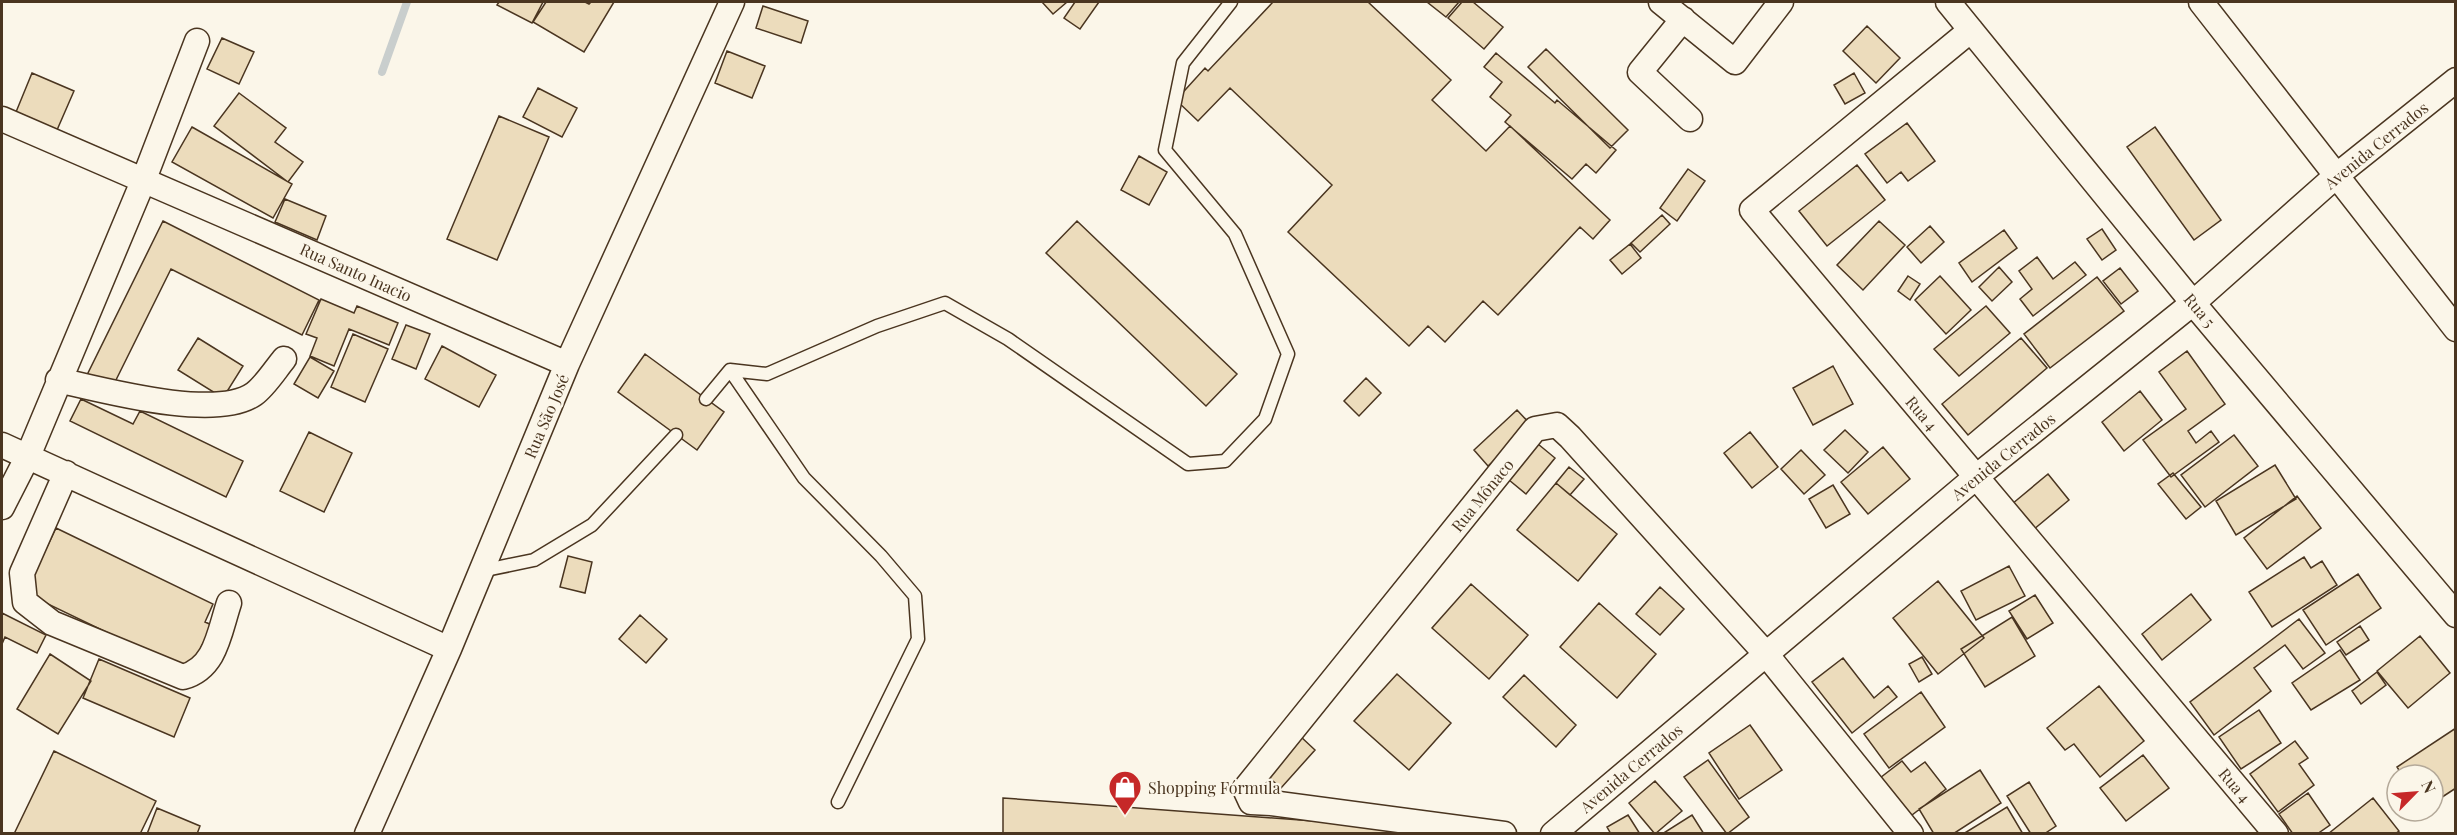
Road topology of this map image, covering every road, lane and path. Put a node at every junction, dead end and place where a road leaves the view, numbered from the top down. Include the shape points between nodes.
1 (732, 2) edge
2 (1231, 2) edge
3 (1661, 2) edge
4 (1781, 2) edge
5 (1948, 2) edge
6 (2201, 2) edge
7 (1683, 19) junction
8 (1971, 30) junction
9 (198, 41) dead end
10 (2456, 80) edge
11 (2, 119) edge
12 (1690, 119) dead end
13 (2336, 176) junction
14 (144, 179) junction
15 (2193, 303) junction
16 (2456, 329) edge
17 (284, 359) dead end
18 (567, 364) junction
19 (730, 370) junction
20 (58, 380) junction
21 (706, 399) dead end
22 (676, 435) dead end
23 (2, 445) edge
24 (28, 456) junction
25 (66, 474) junction
26 (1976, 477) junction
27 (2, 507) edge
28 (481, 572) junction
29 (229, 603) dead end
30 (2456, 615) edge
31 (449, 649) junction
32 (1766, 654) junction
33 (838, 801) dead end
34 (367, 834) edge
35 (1504, 834) edge
36 (1553, 834) edge
37 (1911, 834) edge
38 (2276, 834) edge

1 - 18 street, Rua São José
2 - 19 lane via 1183,63 1165,150 1235,234 1288,354 1265,418 1225,460 1188,464 1008,339 945,303 877,326 767,374
3 - 7 street
4 - 7 street via 1735,62
5 - 8 street, Rua 5
6 - 13 street
7 - 12 street via 1640,72
8 - 15 street, Rua 5
8 - 26 street, Rua 4 via 1752,210
9 - 14 street
10 - 13 street, Avenida Cerrados
11 - 14 street, Rua Santo Inacio
13 - 15 street, Avenida Cerrados
13 - 16 street
14 - 18 street, Rua Santo Inacio
14 - 20 street
15 - 26 street, Avenida Cerrados
15 - 30 street, Rua 5
17 - 20 street via 255,394 217,406 134,397
18 - 28 street, Rua São José
19 - 21 lane
19 - 33 lane via 804,478 915,596 918,639
20 - 24 street
22 - 28 lane via 592,525 534,560
23 - 24 street
24 - 25 street
24 - 27 street
25 - 29 street via 22,573 25,602 52,623 183,677 208,664
25 - 31 street
26 - 32 street, Avenida Cerrados
26 - 38 street, Rua 4
28 - 31 street, Rua São José
31 - 34 street, Rua São José
32 - 35 street, Rua Mônaco via 1570,437 1557,425 1535,429 1245,789 1251,802
32 - 36 street, Avenida Cerrados
32 - 37 street, Rua Mônaco

